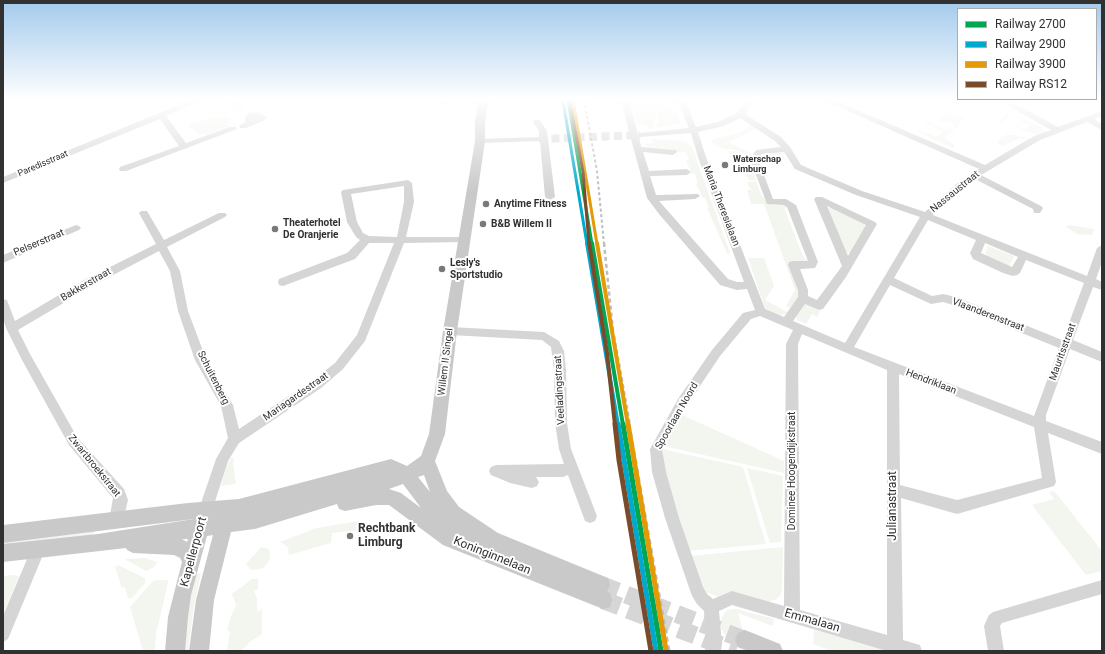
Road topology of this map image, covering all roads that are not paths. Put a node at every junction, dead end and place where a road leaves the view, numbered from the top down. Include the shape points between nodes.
1 (122, 131) edge
2 (173, 131) edge
3 (229, 131) edge
4 (480, 131) edge
5 (543, 131) edge
6 (633, 131) edge
7 (709, 131) edge
8 (765, 131) edge
9 (899, 131) edge
10 (1056, 131) edge
11 (694, 132) junction
12 (640, 134) tunnel mouth
13 (540, 139) tunnel mouth
14 (480, 141) junction
15 (184, 146) junction
16 (637, 147) junction
17 (787, 150) junction
18 (673, 152) dead end
19 (985, 168) junction
20 (123, 169) dead end
21 (687, 172) dead end
22 (644, 174) junction
23 (975, 175) junction
24 (3, 180) edge
25 (550, 196) dead end
26 (695, 196) dead end
27 (652, 198) junction
28 (1036, 210) dead end
29 (144, 213) dead end
30 (222, 215) dead end
31 (926, 216) junction
32 (76, 228) dead end
33 (982, 238) junction
34 (367, 239) junction
35 (400, 240) junction
36 (464, 240) junction
37 (162, 246) junction
38 (1102, 248) edge
39 (1024, 255) junction
40 (3, 259) edge
41 (847, 266) junction
42 (888, 280) junction
43 (1089, 281) junction
44 (283, 282) dead end
45 (751, 285) junction
46 (1102, 286) edge
47 (803, 298) junction
48 (3, 303) edge
49 (761, 312) junction
50 (8, 321) edge
51 (786, 323) junction
52 (799, 329) junction
53 (450, 331) junction
54 (1065, 344) junction
55 (847, 349) junction
56 (1102, 357) edge
57 (892, 367) junction
58 (1040, 424) junction
59 (236, 439) junction
60 (1102, 448) edge
61 (427, 461) junction
62 (571, 468) junction
63 (406, 475) junction
64 (532, 482) dead end
65 (893, 489) junction
66 (315, 504) junction
67 (206, 510) junction
68 (590, 516) dead end
69 (110, 522) junction
70 (224, 525) junction
71 (200, 528) junction
72 (3, 534) edge
73 (492, 539) junction
74 (98, 543) junction
75 (38, 550) junction
76 (3, 553) edge
77 (191, 562) junction
78 (1102, 587) edge
79 (711, 607) junction
80 (792, 615) junction
81 (3, 634) edge
82 (745, 640) tunnel mouth
83 (894, 645) junction
84 (175, 651) edge
85 (199, 651) edge
86 (713, 651) edge
87 (773, 651) edge
88 (914, 651) edge
89 (996, 651) edge

1 - 24 street, Paredisstraat
2 - 15 street
3 - 15 street
4 - 14 main road, Willem II Singel
5 - 25 street
6 - 16 street, bridge
7 - 11 street
8 - 17 street via 778,139
9 - 19 street
10 - 19 street, Nassaustraat via 1037,138
11 - 12 street
11 - 45 street, Maria Theresialaan
13 - 14 street
14 - 36 main road, Willem II Singel
15 - 20 street
16 - 18 street
16 - 22 street
17 - 31 street via 798,167 859,193
17 - 47 street via 759,152 754,159 770,202 786,202 791,205 813,262 810,265 793,265 803,290
19 - 23 street, Nassaustraat
21 - 22 street
22 - 27 street
23 - 28 street via 1038,208
23 - 31 street, Nassaustraat
26 - 27 street
27 - 45 street via 724,282 737,286
29 - 37 street, Schuitenberg
30 - 37 street, Bakkerstraat
31 - 33 street
31 - 42 street, Nassaustraat
32 - 40 street, Pelserstraat
33 - 39 street
33 - 39 street via 975,253 977,256 1007,270 1016,270
34 - 35 street
34 - 35 street, Mariagardestraat via 359,235 352,222 346,192 408,183 409,210
34 - 44 street via 350,256
35 - 36 street
35 - 59 street, Mariagardestraat via 361,338 349,354 317,384
36 - 53 main road, Willem II Singel
37 - 50 street, Bakkerstraat
37 - 59 street, Schuitenberg via 178,279 183,311 202,360 227,405
38 - 43 street, Mauritsstraat
39 - 43 street
41 - 41 street via 872,224 819,199 827,219
41 - 47 street via 819,306
42 - 54 street, Vlaanderenstraat via 931,300 952,300
42 - 55 street, Nassaustraat
43 - 46 street
43 - 54 street, Mauritsstraat
45 - 49 street, Maria Theresialaan
47 - 51 street
48 - 50 street, Zwartbroekstraat
49 - 51 street, Hendriklaan
49 - 79 street, Spoorlaan Noord via 747,316 716,353 682,403 656,449 659,472 672,518 697,591
50 - 69 street, Zwartbroekstraat via 73,441 119,494 121,500
51 - 52 street, Hendriklaan
52 - 55 street, Hendriklaan
52 - 80 street, Dominee Hoogendijkstraat via 792,344
53 - 61 main road, Willem II Singel via 437,434
53 - 62 street, Veeladingstraat via 544,336 555,344 560,370 562,435
54 - 56 street, Vlaanderenstraat
54 - 58 street, Mauritsstraat via 1040,415
55 - 57 street, Hendriklaan
57 - 58 street, Hendriklaan
57 - 65 street, Julianastraat
58 - 60 street, Hendriklaan
58 - 65 street via 1050,478 1050,482 1045,485 957,507
59 - 67 street via 222,459
61 - 63 main road
61 - 73 main road, Koninginnelaan via 440,496 453,513
62 - 64 street via 563,471 496,470 515,479
62 - 68 street, Veeladingstraat
63 - 66 main road
63 - 67 main road, Koninginnelaan via 390,467 267,501
63 - 73 main road, Koninginnelaan via 445,520 476,538
65 - 83 street, Julianastraat
66 - 70 main road via 255,520
66 - 73 main road, Koninginnelaan via 338,504 389,497 449,538 602,592
67 - 69 main road
67 - 70 main road, Kapellerpoort via 219,515
67 - 71 main road, Kapellerpoort
69 - 72 main road
69 - 74 street, Zwartbroekstraat
70 - 71 main road
70 - 85 main road, Kapellerpoort via 205,600
71 - 74 main road
71 - 77 main road, Kapellerpoort
74 - 75 main road
74 - 77 main road via 176,546 187,552
75 - 76 main road
75 - 81 street
77 - 84 main road, Kapellerpoort via 178,617
78 - 89 street via 998,617 992,626
79 - 80 street, Emmalaan via 732,598
79 - 86 street
80 - 83 street, Emmalaan
82 - 87 main road
83 - 88 street, Emmalaan

